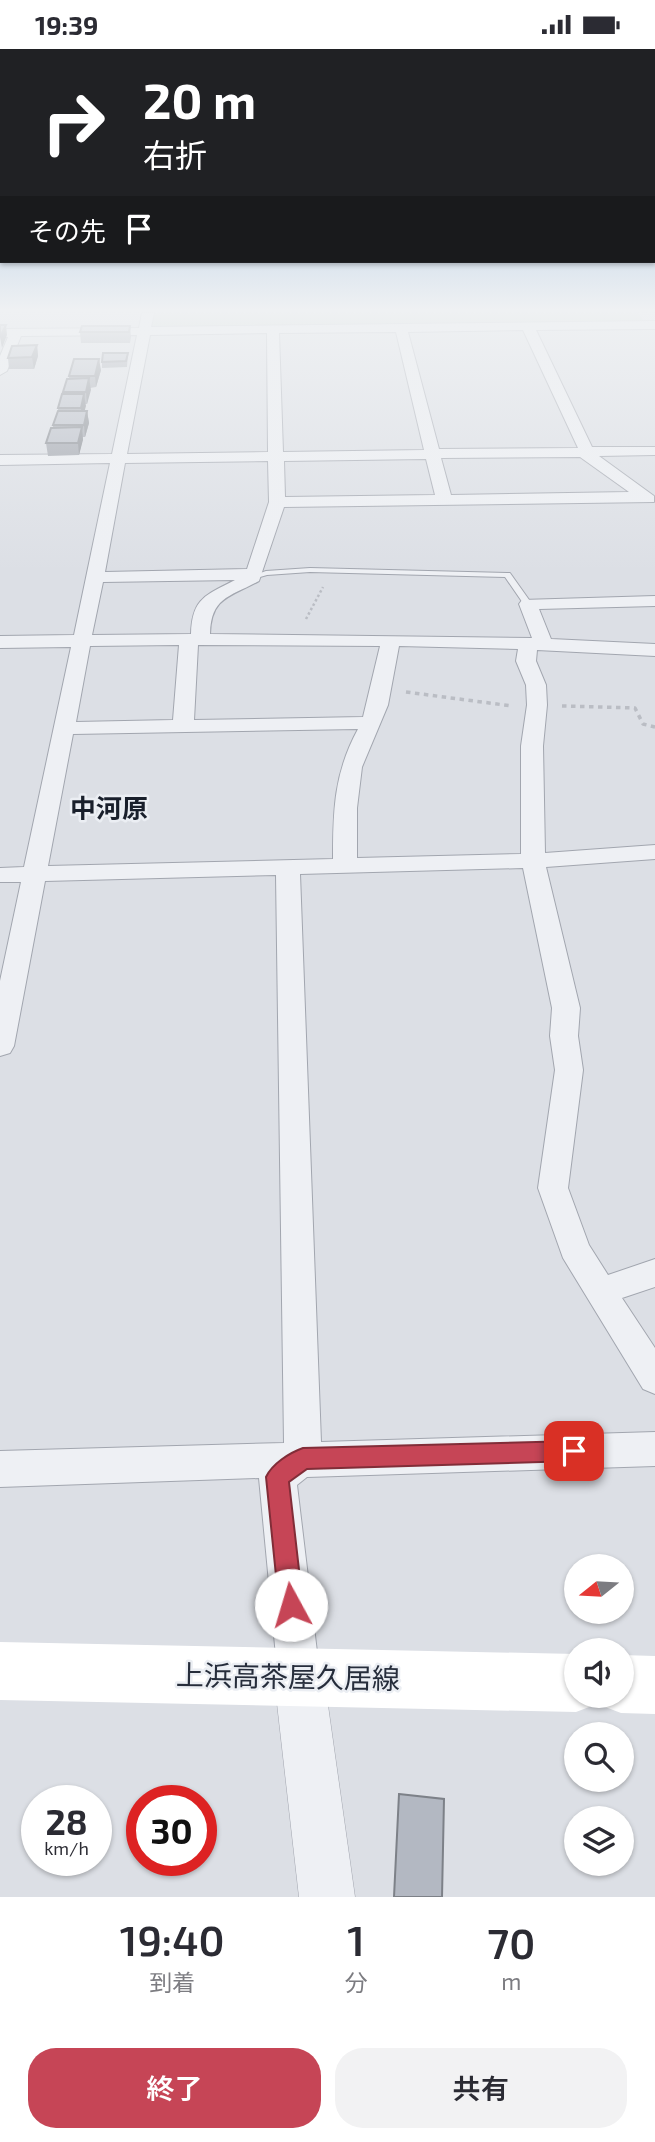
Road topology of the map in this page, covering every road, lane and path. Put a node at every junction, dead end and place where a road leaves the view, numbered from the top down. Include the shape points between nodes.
1 (131, 399) edge
2 (275, 399) edge
3 (419, 399) edge
4 (561, 399) edge
5 (655, 451) edge
6 (585, 452) junction
7 (432, 454) junction
8 (276, 456) junction
9 (119, 459) junction
10 (0, 460) edge
11 (443, 500) junction
12 (649, 501) edge
13 (277, 502) junction
14 (332, 570) junction
15 (253, 575) junction
16 (95, 577) junction
17 (655, 601) edge
18 (528, 604) junction
19 (194, 638) junction
20 (300, 640) junction
21 (82, 641) junction
22 (390, 641) junction
23 (0, 642) edge
24 (536, 643) junction
25 (655, 650) edge
26 (371, 723) junction
27 (183, 726) junction
28 (64, 728) junction
29 (655, 852) edge
30 (533, 861) junction
31 (340, 867) junction
32 (288, 869) junction
33 (35, 874) junction
34 (0, 875) edge
35 (0, 1046) edge
36 (655, 1273) edge
37 (600, 1293) junction
38 (655, 1378) edge
39 (655, 1449) edge
40 (303, 1458) junction
41 (0, 1469) edge
42 (0, 1671) edge
43 (299, 1677) junction
44 (564, 1683) edge
45 (634, 1684) edge
46 (655, 1685) edge
47 (327, 1897) edge

1 - 9 street
2 - 8 street
3 - 7 street
4 - 6 street
5 - 6 street
6 - 7 street
6 - 12 street
7 - 8 street
7 - 11 street
8 - 9 street
8 - 13 street
9 - 10 street
9 - 16 street
11 - 12 street
11 - 13 street
13 - 15 street
14 - 15 lane
14 - 18 lane via 506,575
14 - 20 path via 311,605
15 - 16 street
15 - 19 street via 211,600 201,611
16 - 21 street
17 - 18 street
18 - 24 street
19 - 20 street
19 - 21 street
19 - 27 street
20 - 22 street
21 - 23 street
21 - 28 street
22 - 24 street
22 - 26 street via 387,679
24 - 25 street
24 - 30 street via 526,661 536,685 537,705 532,746
26 - 27 street
26 - 31 street via 356,752 349,782 345,862
27 - 28 street
28 - 33 street
29 - 30 street
30 - 31 street
30 - 37 street via 566,1008 569,1070 553,1188 574,1249
31 - 32 street
32 - 33 street
32 - 40 street
33 - 34 street
33 - 35 street
36 - 37 street
37 - 38 street
39 - 40 street
40 - 41 street
40 - 43 street via 277,1477
42 - 43 main road, 上浜高茶屋久居線
43 - 44 main road, 上浜高茶屋久居線
43 - 47 street
45 - 46 main road

